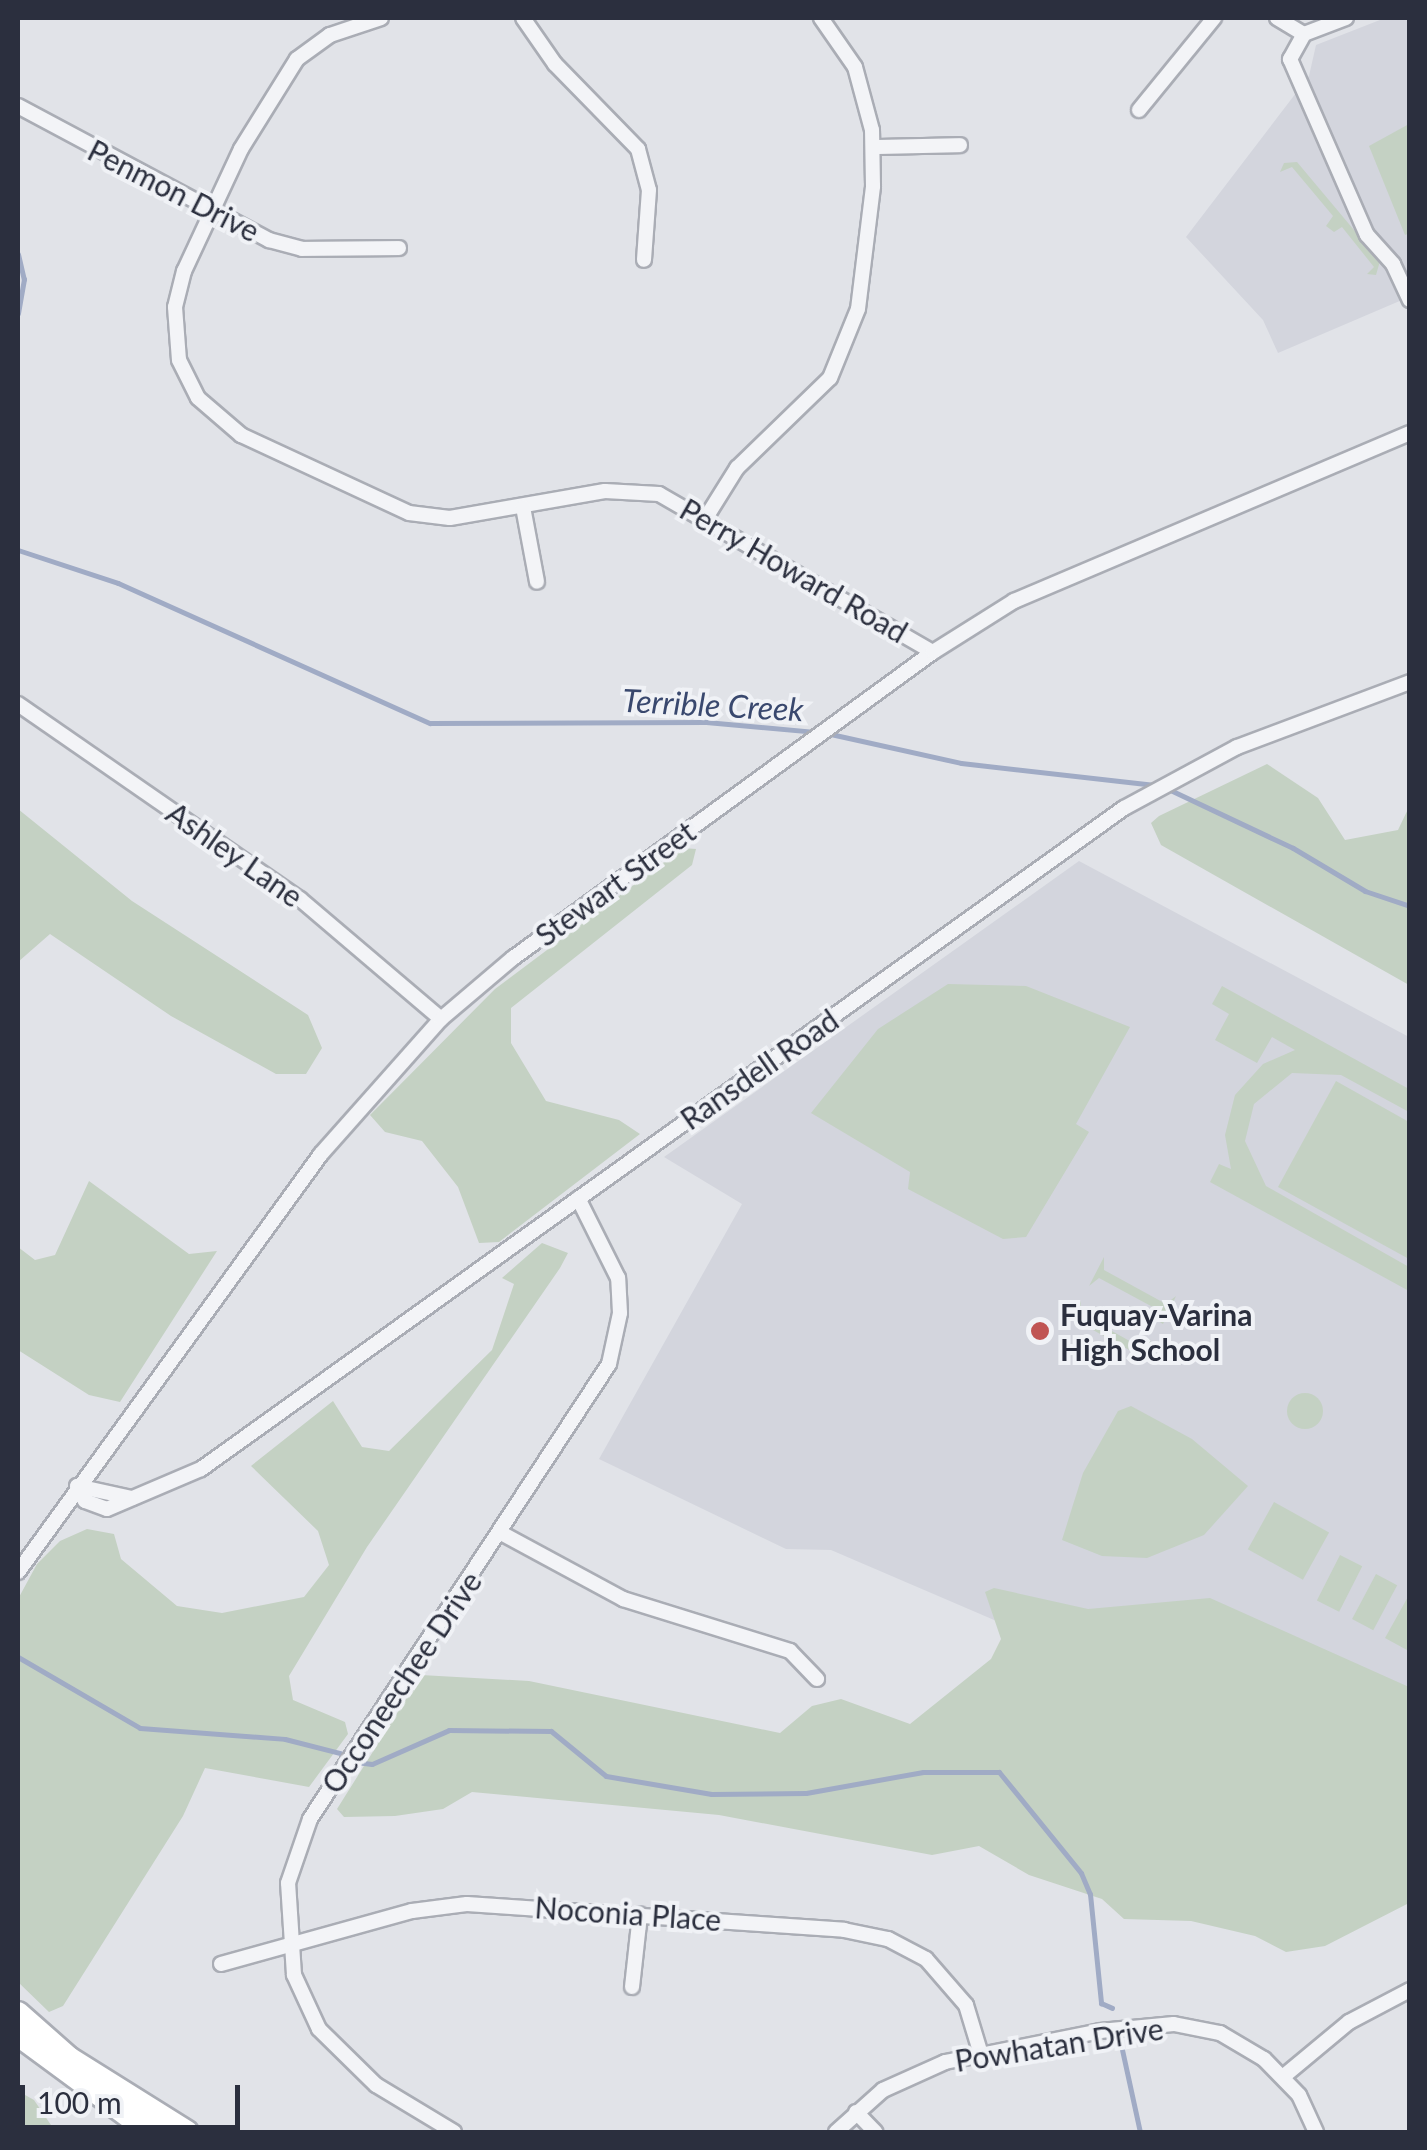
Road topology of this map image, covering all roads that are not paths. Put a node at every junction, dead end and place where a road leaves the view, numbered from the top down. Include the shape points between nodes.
1 (381, 18) edge
2 (523, 18) edge
3 (821, 18) edge
4 (1214, 18) edge
5 (1277, 18) edge
6 (1346, 18) edge
7 (1304, 34) junction
8 (18, 106) edge
9 (1139, 110) dead end
10 (960, 145) dead end
11 (874, 147) junction
12 (210, 214) junction
13 (399, 248) dead end
14 (644, 260) dead end
15 (1410, 300) edge
16 (1410, 433) edge
17 (523, 507) junction
18 (707, 516) junction
19 (537, 582) dead end
20 (933, 652) junction
21 (1410, 682) edge
22 (18, 704) edge
23 (441, 1020) junction
24 (578, 1198) junction
25 (77, 1486) junction
26 (501, 1534) junction
27 (18, 1572) edge
28 (818, 1680) dead end
29 (640, 1914) junction
30 (290, 1945) junction
31 (221, 1964) dead end
32 (632, 1987) dead end
33 (1410, 1990) edge
34 (18, 2013) edge
35 (18, 2036) edge
36 (980, 2051) junction
37 (1284, 2076) junction
38 (856, 2112) junction
39 (150, 2132) edge
40 (187, 2132) edge
41 (454, 2132) edge
42 (836, 2132) edge
43 (875, 2132) edge
44 (1316, 2132) edge

1 - 12 street, Perry Howard Road via 317,42 283,76
2 - 14 street via 555,64 638,148 649,190
3 - 11 street via 855,67
4 - 9 street
5 - 7 street
6 - 7 street
7 - 15 street via 1290,59 1366,234 1393,264
8 - 12 street, Penmon Drive
10 - 11 street
11 - 18 street via 858,309 847,349 820,390 737,468
12 - 13 street, Penmon Drive via 302,250
12 - 17 street, Perry Howard Road via 184,271 174,326 185,374 211,413 260,445 408,513 450,518
16 - 20 street, Stewart Street via 1042,587
17 - 18 street, Perry Howard Road via 644,490
17 - 19 street
18 - 20 street, Perry Howard Road
20 - 23 street, Stewart Street via 565,918
21 - 24 street, Ransdell Road via 1237,747 1124,808
22 - 23 street, Ashley Lane via 300,899
23 - 25 street, Stewart Street via 304,1175
24 - 25 street, Ransdell Road via 180,1481 132,1498
24 - 26 street, Occoneechee Drive via 618,1278 616,1344 594,1395
25 - 27 street, Stewart Street
26 - 28 street via 623,1599 790,1651
26 - 30 street, Occoneechee Drive via 310,1819 288,1882
29 - 30 street, Noconia Place via 439,1906
29 - 32 street
29 - 36 street, Noconia Place via 888,1939 948,1979 973,2020
30 - 31 street, Noconia Place
30 - 41 street, Occoneechee Drive via 300,1994 334,2049 376,2085
33 - 37 street via 1349,2022
34 - 40 highway via 93,2075
35 - 39 highway
36 - 37 street, Powhatan Drive via 1174,2024 1243,2043
36 - 38 street, Powhatan Drive via 912,2074
37 - 44 street, Powhatan Drive
38 - 42 street, Powhatan Drive
38 - 43 street

